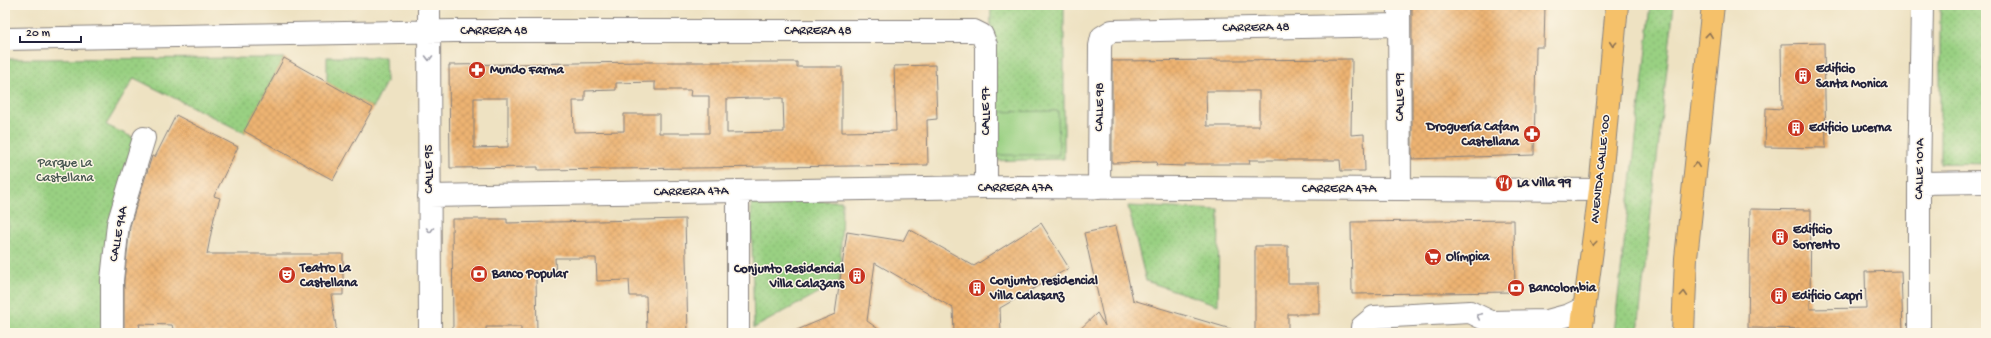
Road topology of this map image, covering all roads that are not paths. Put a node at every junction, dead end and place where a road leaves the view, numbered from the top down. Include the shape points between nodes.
1 (429, 5) edge
2 (444, 5) edge
3 (1617, 5) edge
4 (1712, 5) edge
5 (1922, 5) edge
6 (1399, 15) edge
7 (1112, 31) joint
8 (437, 32) junction
9 (982, 35) joint
10 (5, 39) edge
11 (144, 138) dead end
12 (1986, 182) edge
13 (1919, 183) junction
14 (986, 187) junction
15 (1099, 188) junction
16 (1400, 189) junction
17 (1600, 190) junction
18 (738, 191) junction
19 (437, 196) junction
20 (1584, 308) junction
21 (1684, 330) edge
22 (112, 333) edge
23 (430, 333) edge
24 (444, 333) edge
25 (738, 333) edge
26 (1362, 333) edge
27 (1581, 333) edge
28 (1919, 333) edge

1 - 8 street, CALLE 95
2 - 8 street, CALLE 95
3 -> 17 main road, AVENIDA CALLE 100
21 -> 4 main road via 1686,258
5 - 13 street, CALLE 101A
6 - 7 street, CARRERA 48
6 - 16 street, CALLE 99
7 - 15 street, CALLE 98 via 1102,37 1100,46
8 - 9 street, CARRERA 48 via 974,31
8 - 10 street, CARRERA 48
8 - 19 street, CALLE 95
9 - 14 street, CALLE 97 via 986,45
11 - 22 street, CALLE 94A via 118,224 112,280
12 - 13 street
13 - 28 street, CALLE 101A
14 - 15 street, CARRERA 47A
14 - 18 street, CARRERA 47A
15 - 16 street, CARRERA 47A
16 - 17 street, CARRERA 47A
17 -> 20 main road, AVENIDA CALLE 100
18 - 19 street, CARRERA 47A
18 - 25 street
19 -> 23 street, CALLE 95
19 - 24 street, CALLE 95
20 -> 26 street via 1547,321 1491,322 1470,312 1374,317 1362,327
20 - 27 main road, AVENIDA CALLE 100

